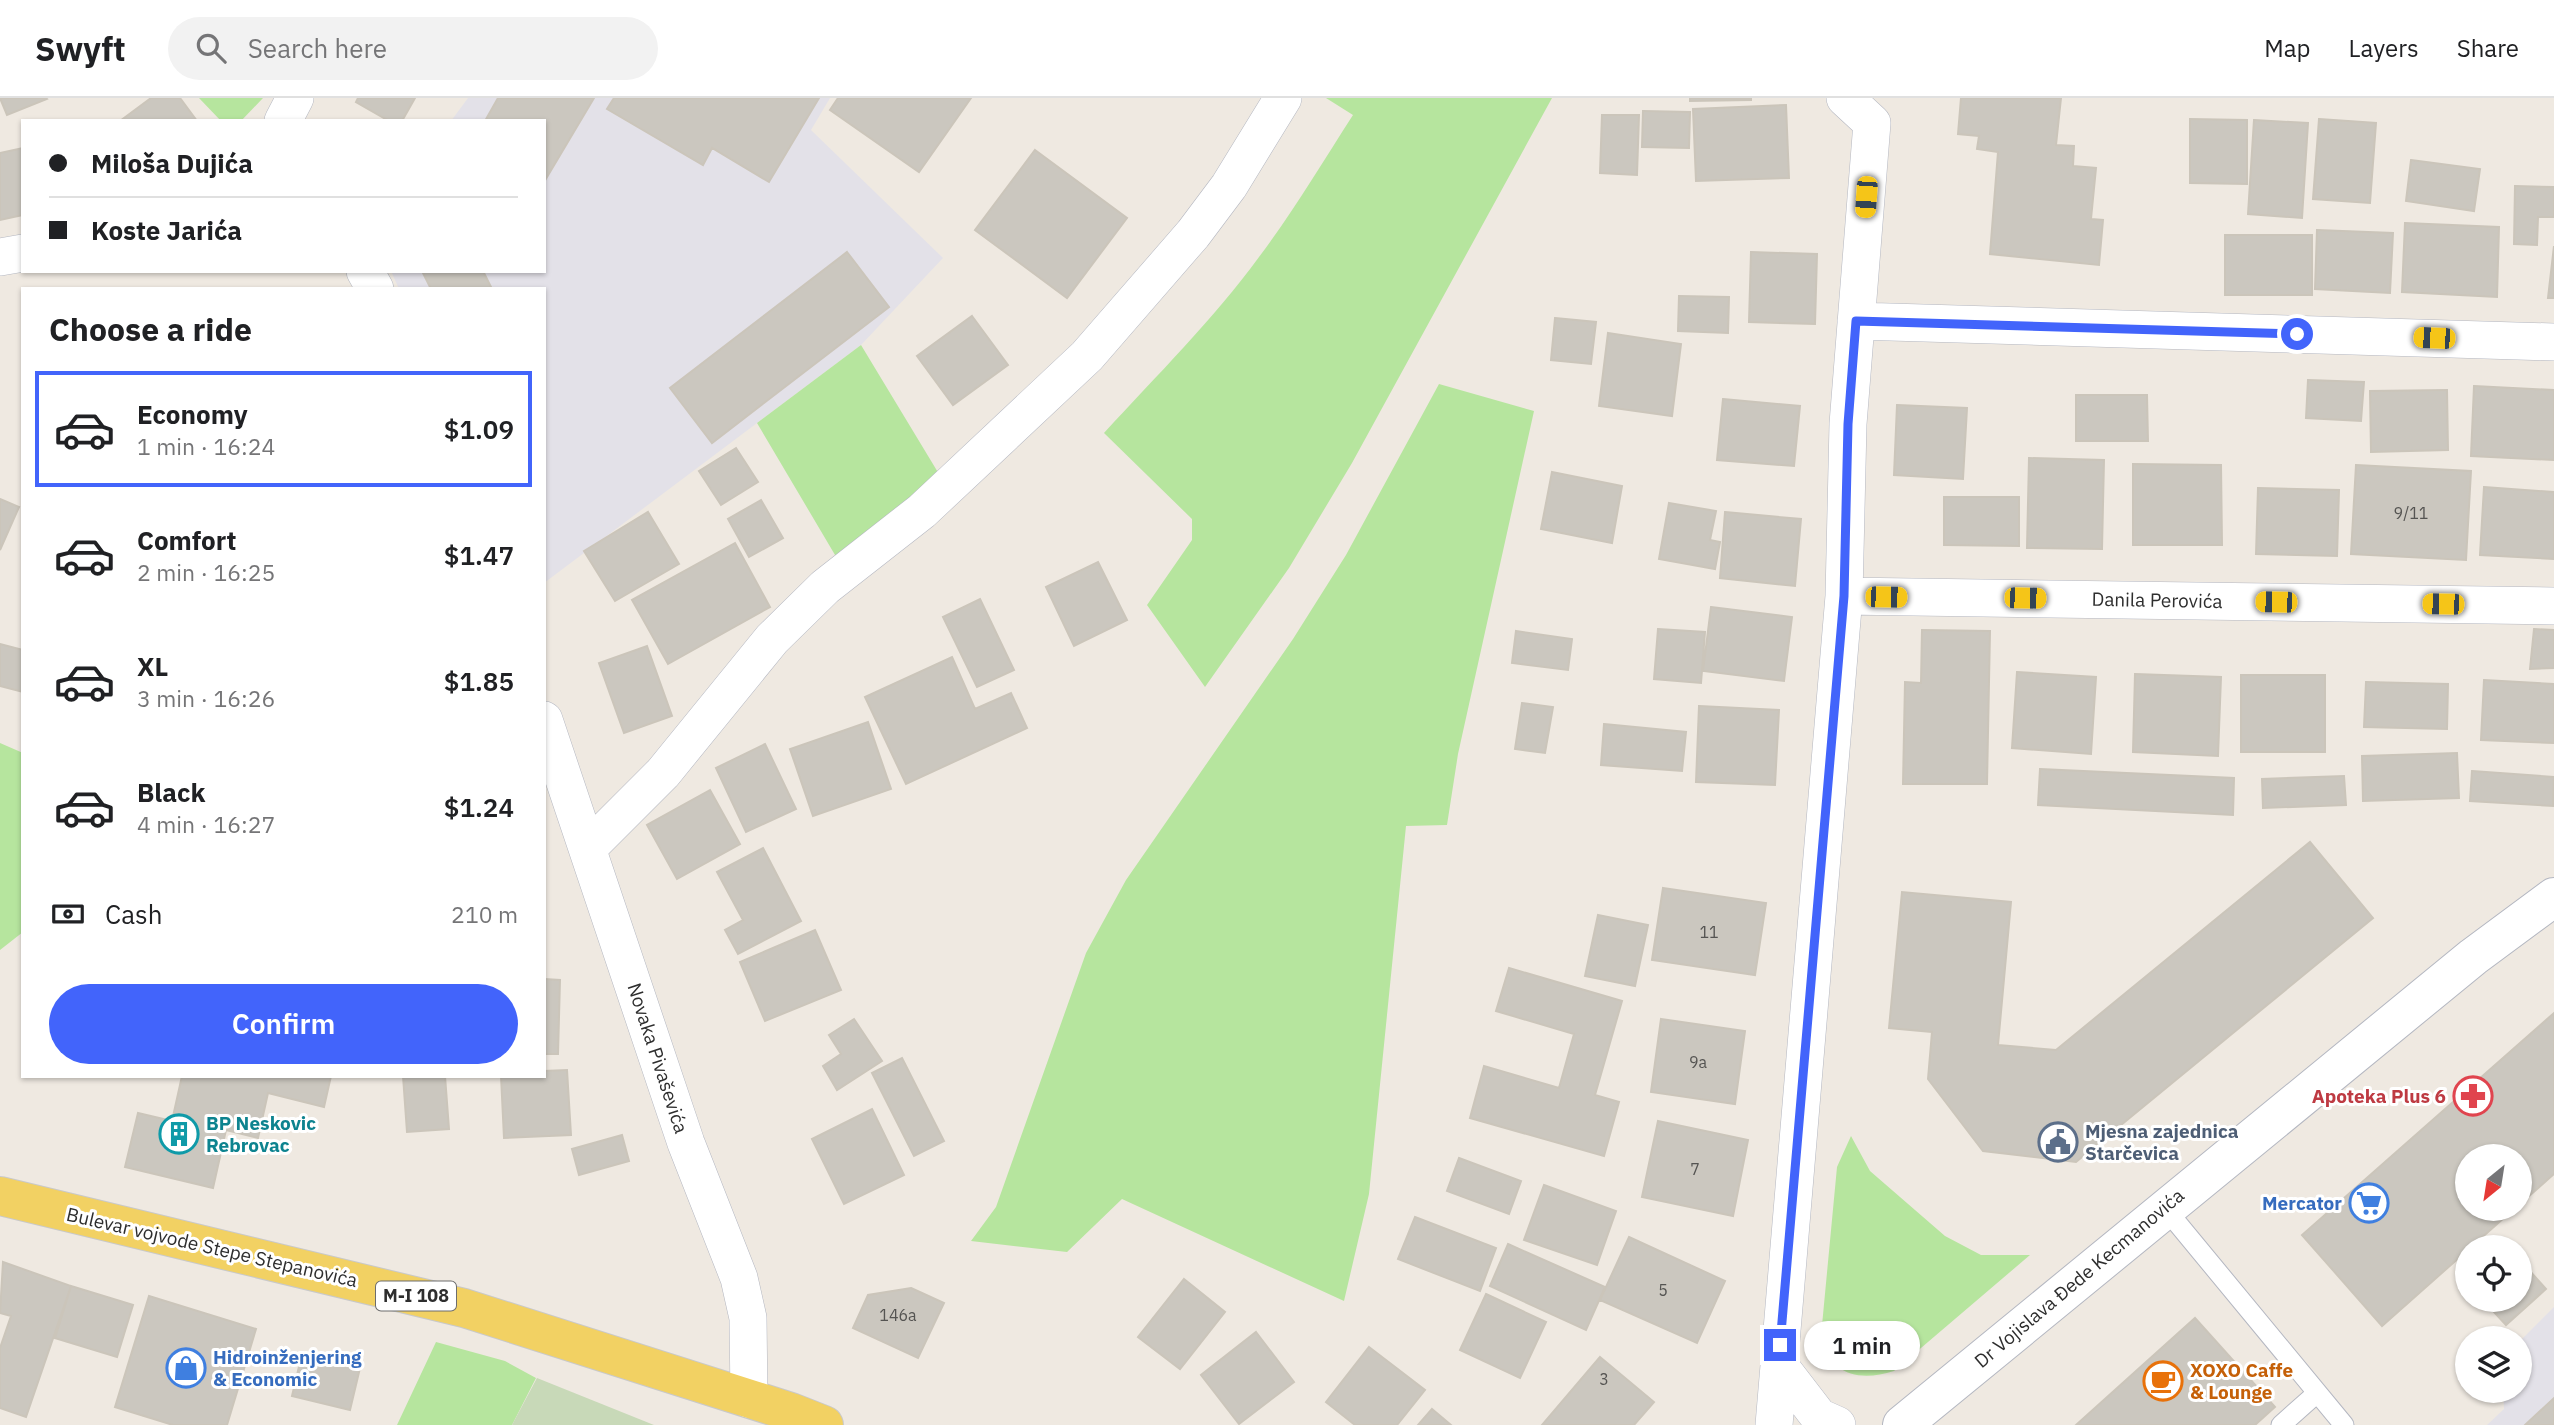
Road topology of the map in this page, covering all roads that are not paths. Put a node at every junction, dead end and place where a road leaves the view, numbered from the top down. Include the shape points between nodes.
1 (295, 98) edge
2 (1283, 98) edge
3 (1845, 98) edge
4 (1874, 111) edge
5 (284, 119) edge
6 (21, 253) edge
7 (0, 257) edge
8 (1856, 321) junction
9 (2554, 342) edge
10 (1844, 596) junction
11 (2554, 606) edge
12 (546, 726) edge
13 (589, 847) junction
14 (2554, 897) edge
15 (0, 1196) edge
16 (2164, 1207) junction
17 (1779, 1365) junction
18 (2317, 1393) junction
19 (749, 1399) junction
20 (824, 1425) edge
21 (1774, 1425) edge
22 (1837, 1425) edge
23 (1902, 1425) edge
24 (2281, 1425) edge
25 (2344, 1425) edge

1 - 5 street
2 - 13 street via 1229,186 1193,234 1087,356 922,511 807,604 772,639 663,773
3 - 4 street
4 - 8 street
6 - 7 street
8 - 9 street
8 - 10 street via 1848,424
10 - 11 street, Danila Perovića
10 - 17 street
12 - 13 street, Novaka Pivaševića
13 - 19 street, Novaka Pivaševića via 686,1143 739,1278 748,1318
14 - 16 street, Dr Vojislava Đede Kecmanovića
15 - 19 main road, Bulevar vojvode Stepe Stepanovića / M-I 108 via 464,1308
16 - 18 lane
16 - 23 street, Dr Vojislava Đede Kecmanovića
17 - 21 street
17 - 22 street via 1819,1417
18 - 24 lane
18 - 25 lane
19 - 20 main road, Bulevar vojvode Stepe Stepanovića / M-I 108

